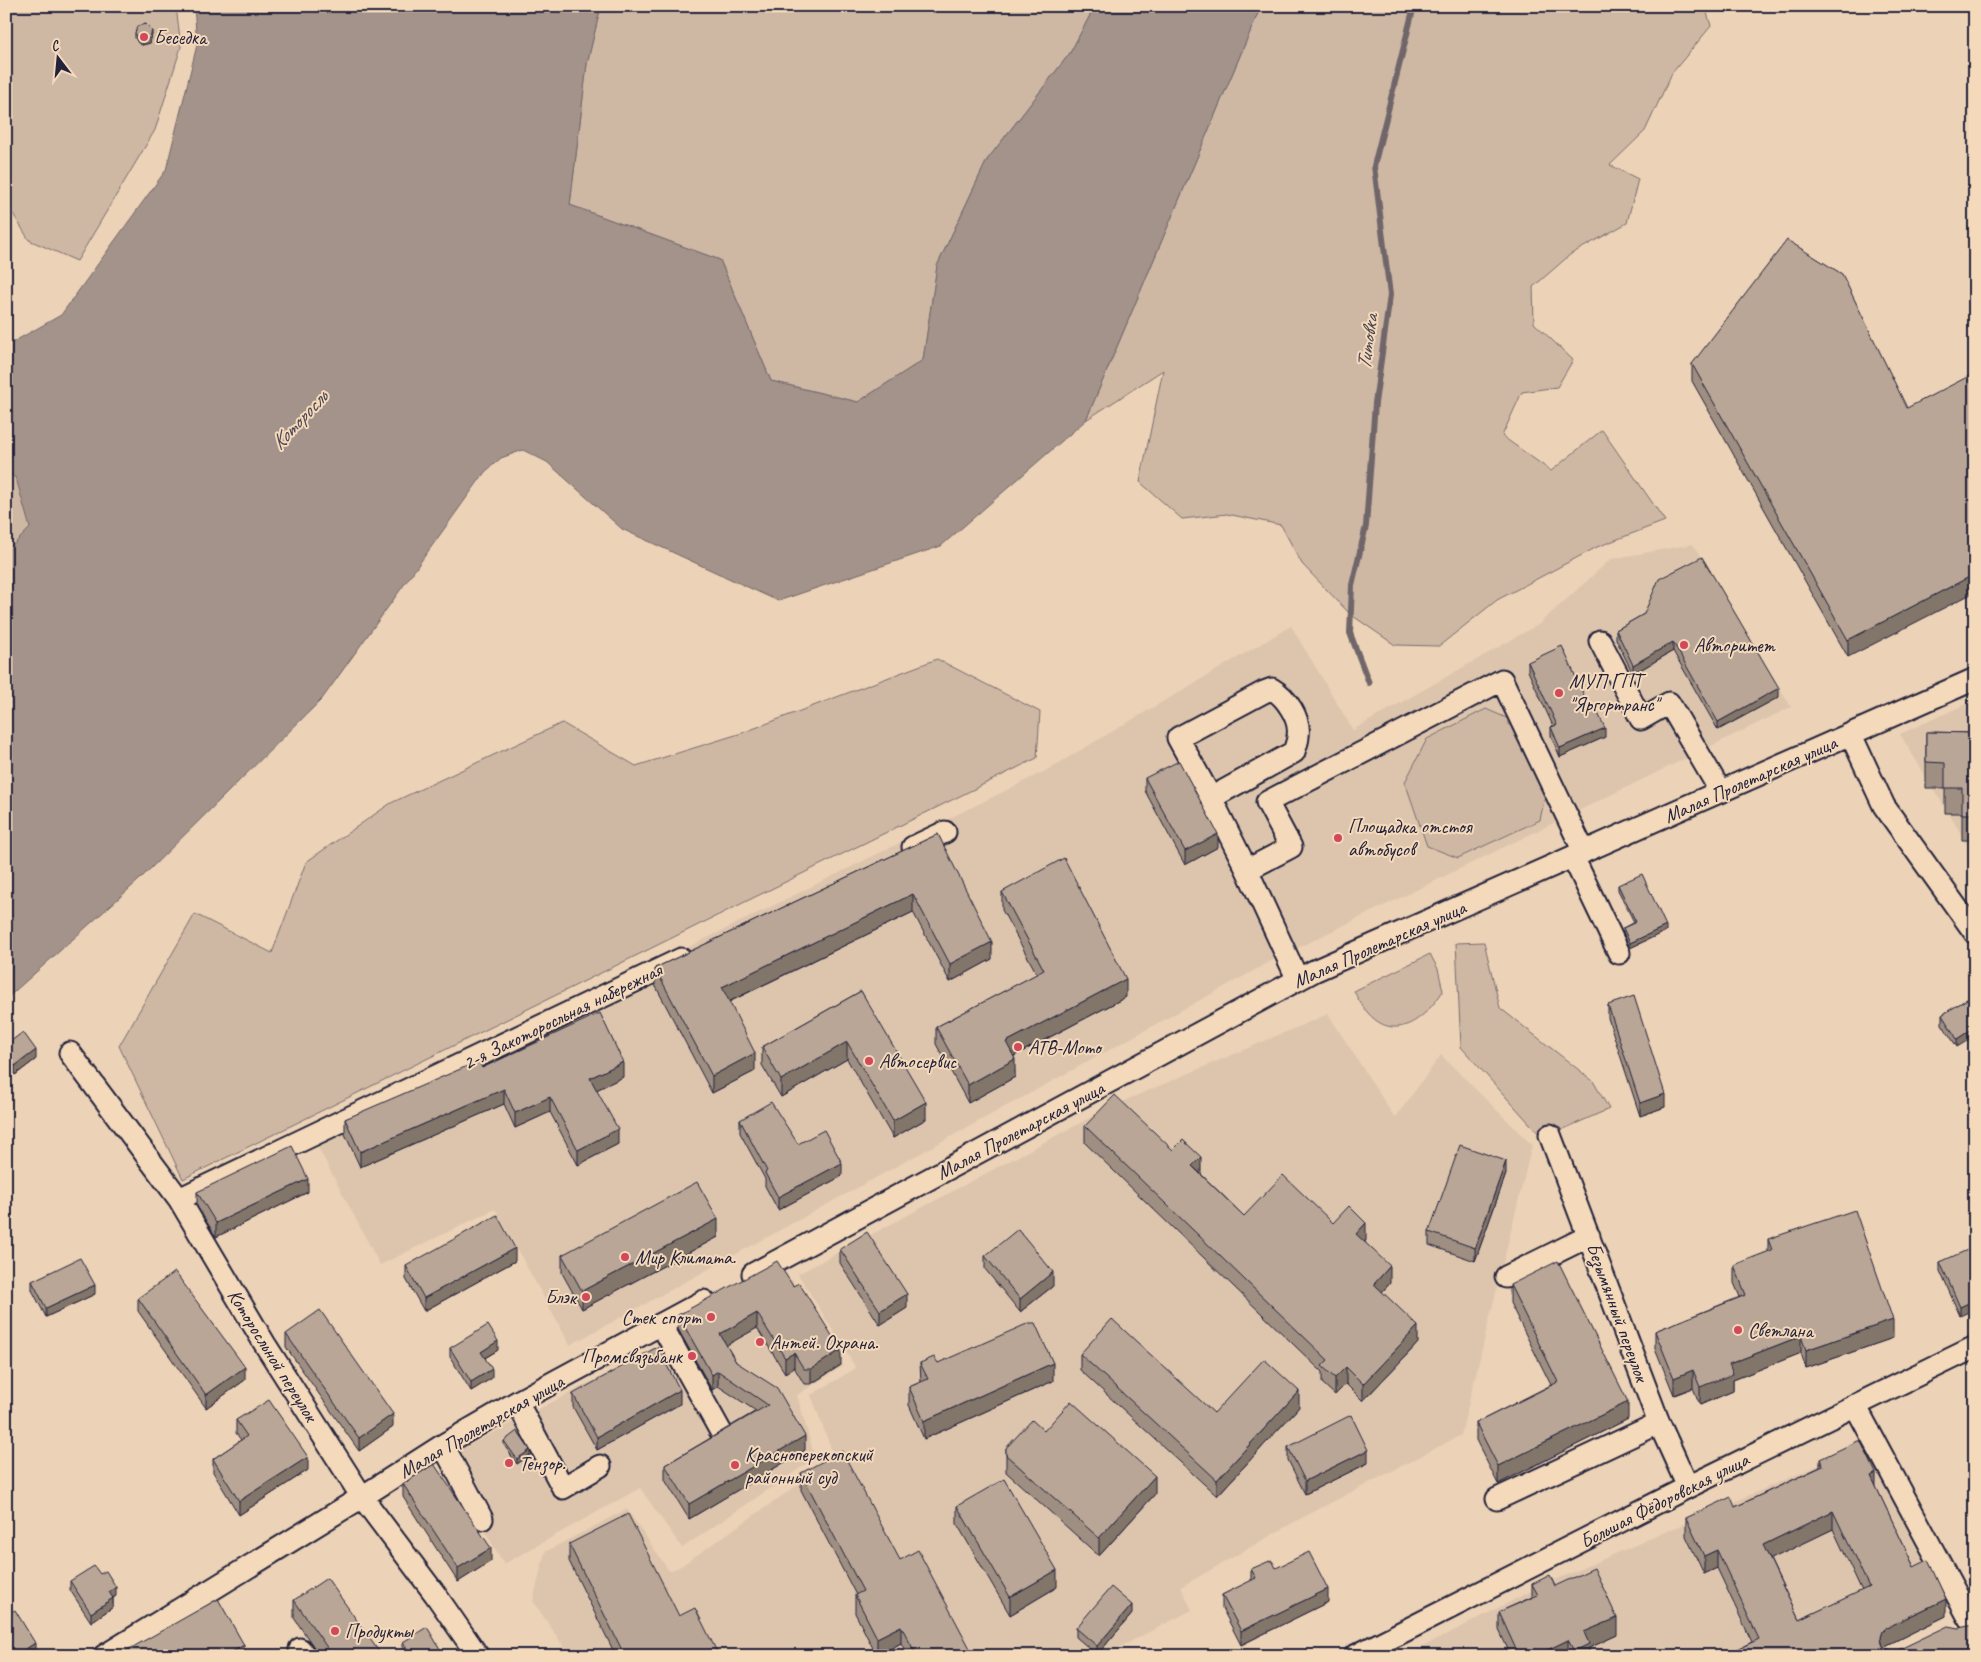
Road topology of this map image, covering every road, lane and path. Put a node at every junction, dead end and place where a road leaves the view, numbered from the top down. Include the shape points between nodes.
1 (1600, 641) dead end
2 (1975, 679) edge
3 (1851, 734) junction
4 (1721, 792) junction
5 (1211, 798) junction
6 (945, 832) dead end
7 (900, 854) edge
8 (1579, 854) junction
9 (1247, 870) junction
10 (1975, 933) edge
11 (702, 949) edge
12 (1619, 953) dead end
13 (1298, 980) junction
14 (70, 1053) dead end
15 (1550, 1135) dead end
16 (179, 1199) junction
17 (1590, 1236) junction
18 (1506, 1277) dead end
19 (660, 1324) junction
20 (1975, 1347) edge
21 (517, 1402) junction
22 (1855, 1405) junction
23 (1660, 1423) junction
24 (721, 1432) edge
25 (443, 1445) junction
26 (600, 1466) dead end
27 (1688, 1487) junction
28 (362, 1497) junction
29 (1498, 1499) dead end
30 (482, 1519) dead end
31 (1966, 1625) edge
32 (104, 1656) edge
33 (478, 1656) edge
34 (1355, 1656) edge

1 - 4 street via 1642,718 1669,703
2 - 3 street, Малая Пролетарская улица
3 - 4 street, Малая Пролетарская улица
3 - 10 street via 1884,806
4 - 8 street, Малая Пролетарская улица
5 - 5 street via 1294,752 1299,736 1297,721 1282,694 1272,689 1264,692 1178,738
5 - 9 street
6 - 7 street
8 - 9 street via 1502,680 1267,802 1291,847
8 - 12 street
8 - 13 street, Малая Пролетарская улица
9 - 13 street
11 - 16 street, 2-я Закоторосльная набережная
13 - 19 street, Малая Пролетарская улица
14 - 16 street, Которосльной переулок
15 - 17 street, Безымянный переулок
16 - 28 street, Которосльной переулок via 266,1346
17 - 18 street
17 - 23 street, Безымянный переулок
19 - 21 street, Малая Пролетарская улица
19 - 24 street
20 - 22 street, Большая Фёдоровская улица
21 - 25 street, Малая Пролетарская улица
21 - 26 street via 563,1488
22 - 27 street, Большая Фёдоровская улица
22 - 31 street
23 - 27 street, Безымянный переулок
23 - 29 street
25 - 28 street, Малая Пролетарская улица
25 - 30 street
27 - 34 street, Большая Фёдоровская улица
28 - 32 street, Малая Пролетарская улица
28 - 33 street, Которосльной переулок

